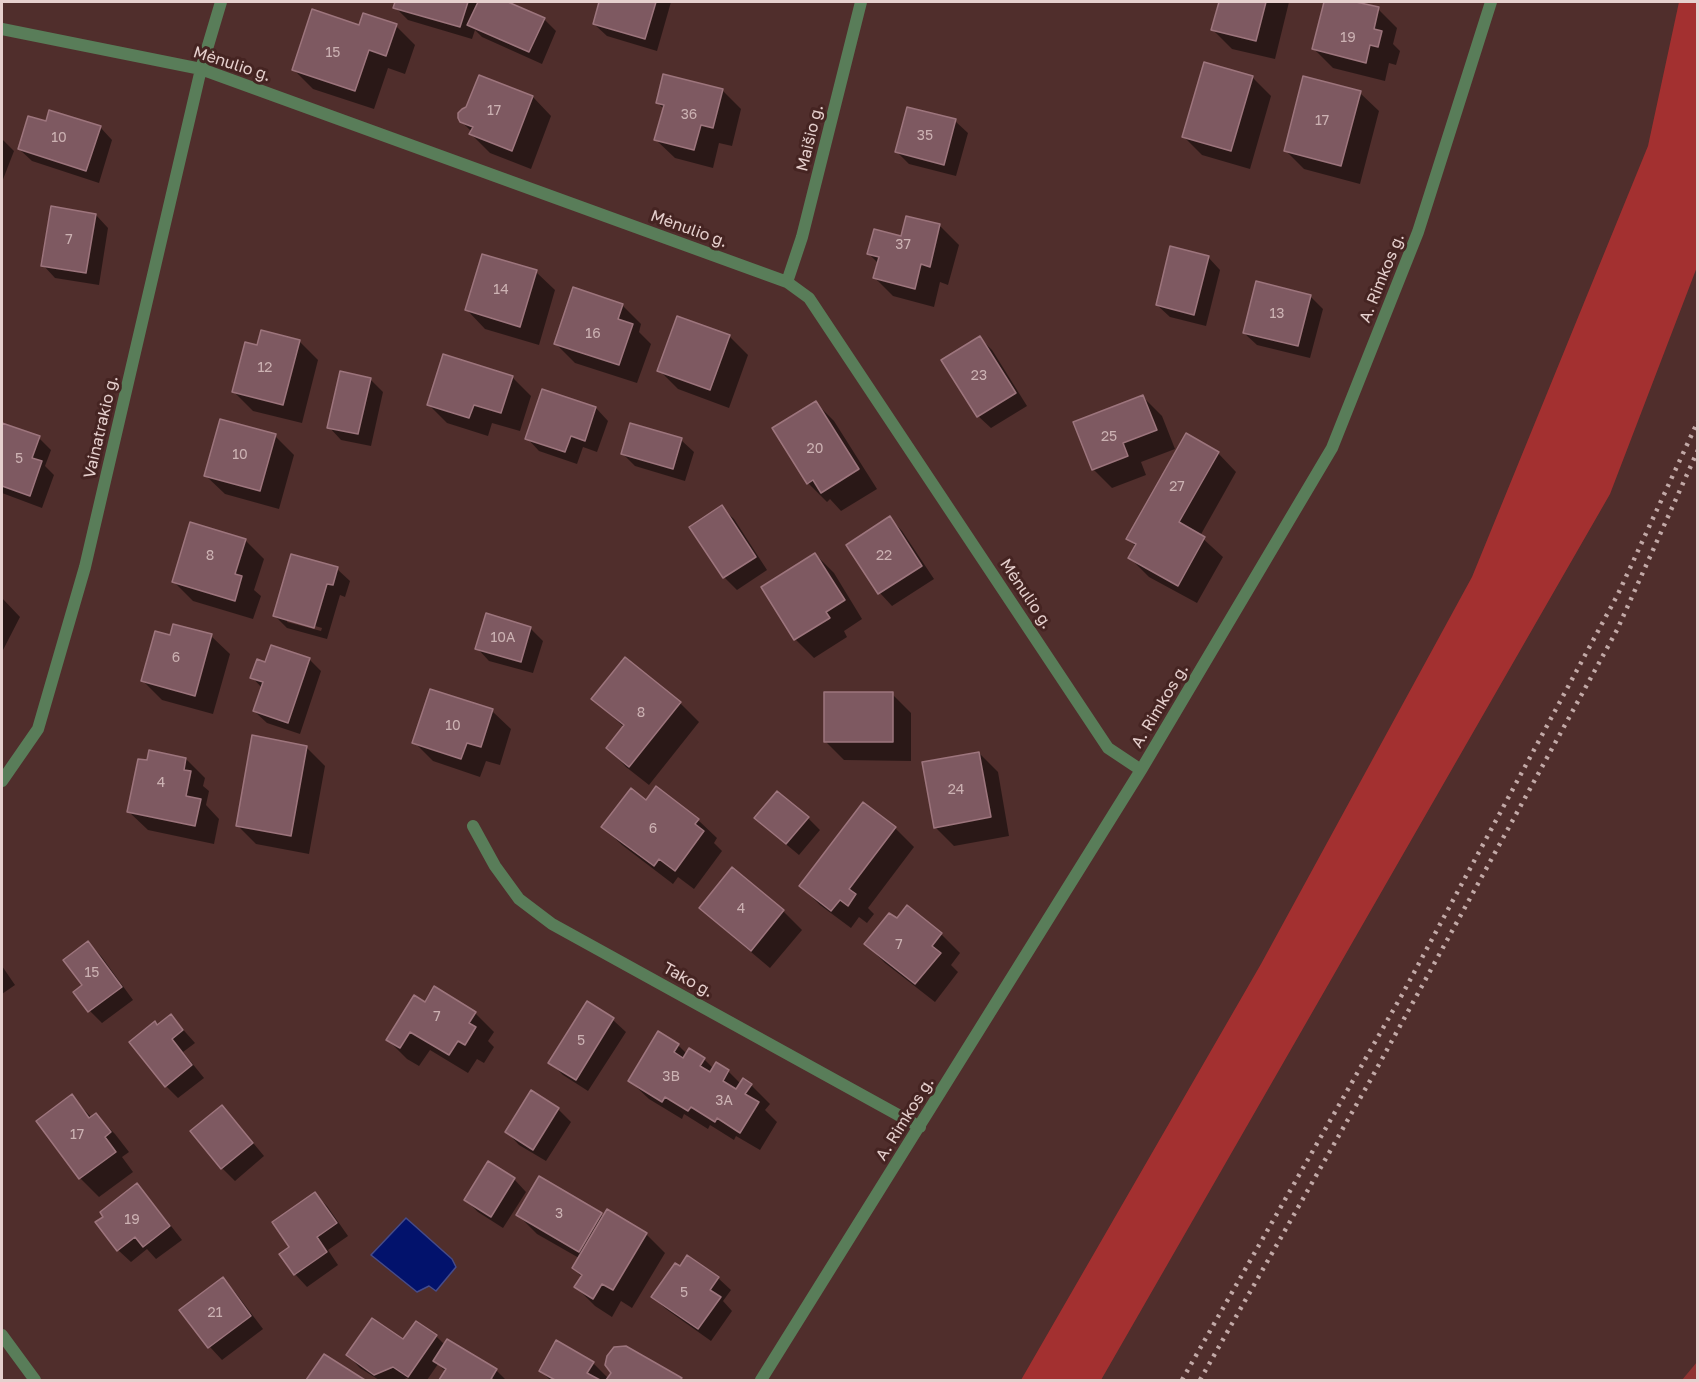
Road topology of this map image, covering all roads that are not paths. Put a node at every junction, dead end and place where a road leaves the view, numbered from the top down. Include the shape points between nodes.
1 (221, 2) edge
2 (861, 2) edge
3 (1491, 2) edge
4 (2, 30) edge
5 (201, 69) junction
6 (787, 282) junction
7 (1141, 770) junction
8 (2, 781) edge
9 (473, 826) dead end
10 (920, 1127) junction
11 (2, 1335) edge
12 (35, 1380) edge
13 (761, 1380) edge

1 - 5 street, Vainatrakio g.
2 - 6 street, Maišio g. via 802,237
3 - 7 street, A. Rimkos g. via 1418,232 1332,448
4 - 5 street, Mėnulio g.
5 - 6 street, Mėnulio g.
5 - 8 street, Vainatrakio g. via 85,567 38,729
6 - 7 street, Mėnulio g. via 809,298 1108,748
7 - 10 street, A. Rimkos g.
9 - 10 street, Tako g. via 519,899 552,924
10 - 13 street, A. Rimkos g.
11 - 12 street

